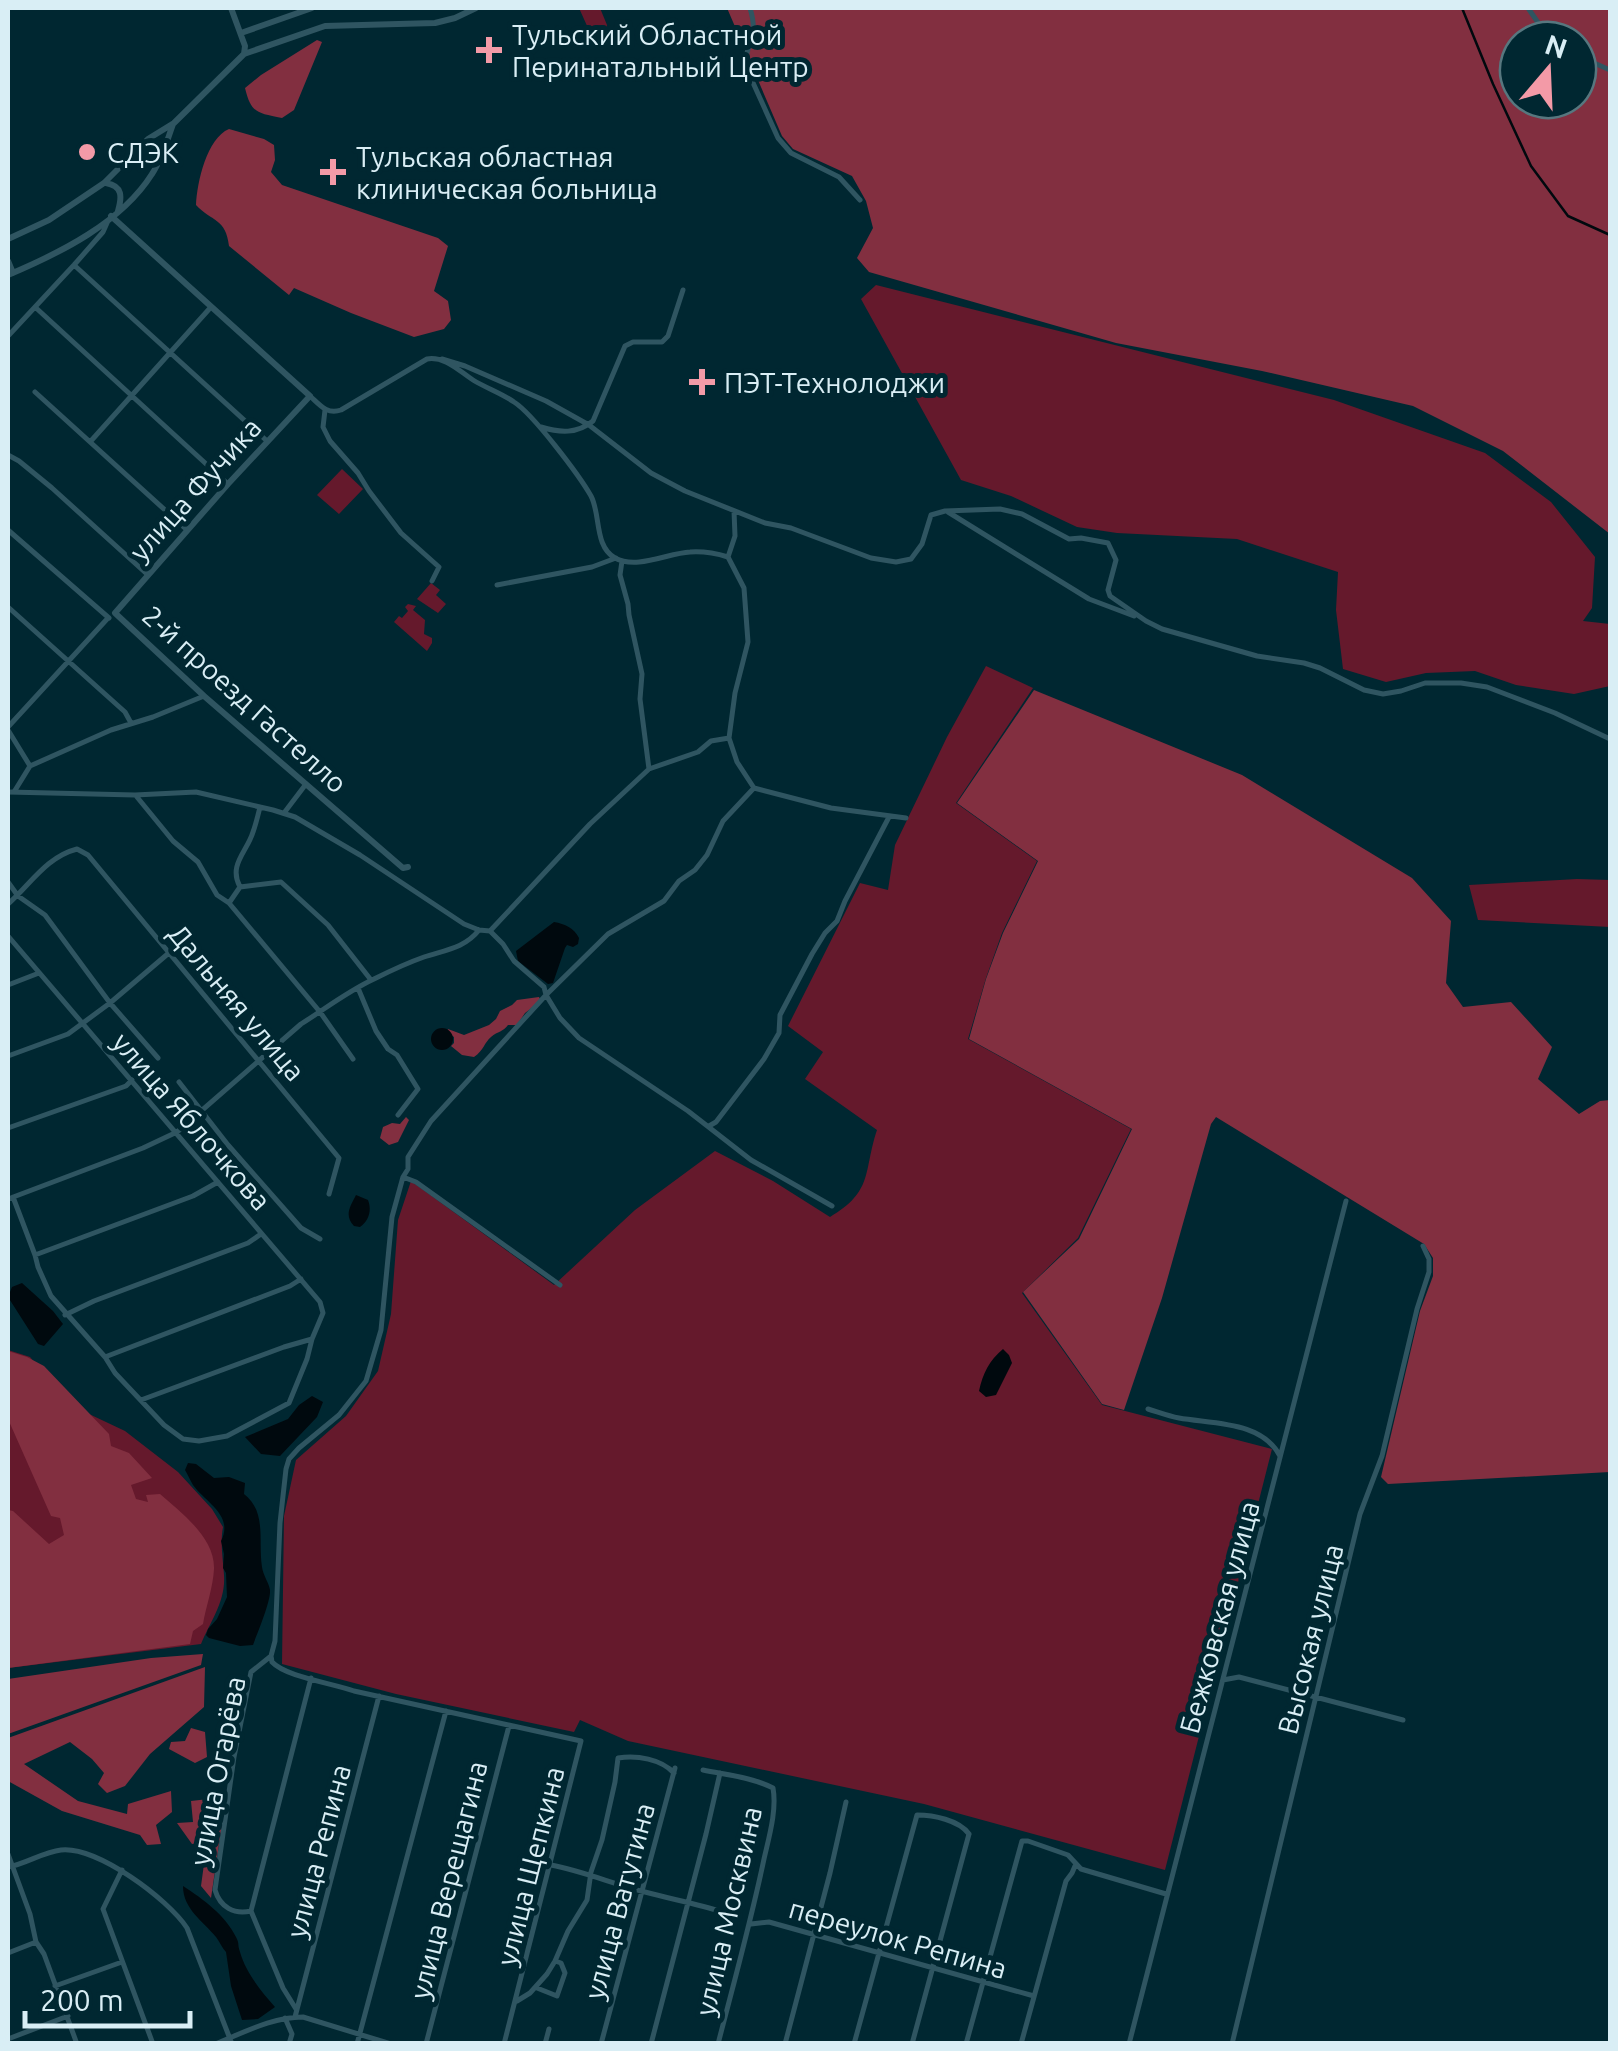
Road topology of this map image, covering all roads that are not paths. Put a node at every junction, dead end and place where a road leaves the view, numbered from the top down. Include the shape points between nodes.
1 (231, 8) edge
2 (312, 8) edge
3 (476, 8) edge
4 (750, 8) edge
5 (241, 33) junction
6 (244, 54) junction
7 (174, 123) junction
8 (158, 134) junction
9 (164, 148) junction
10 (104, 183) junction
11 (860, 200) dead end
12 (114, 214) junction
13 (8, 239) edge
14 (8, 261) edge
15 (74, 265) junction
16 (10, 274) edge
17 (683, 290) dead end
18 (34, 307) junction
19 (211, 307) junction
20 (9, 335) edge
21 (170, 352) junction
22 (442, 359) junction
23 (35, 392) dead end
24 (132, 394) junction
25 (310, 396) junction
26 (326, 410) junction
27 (589, 425) junction
28 (538, 426) junction
29 (268, 441) junction
30 (90, 442) junction
31 (8, 455) edge
32 (228, 484) junction
33 (734, 510) junction
34 (945, 510) junction
35 (8, 530) edge
36 (187, 530) junction
37 (604, 546) junction
38 (728, 557) junction
39 (619, 560) junction
40 (598, 565) junction
41 (148, 575) junction
42 (432, 581) dead end
43 (497, 584) dead end
44 (8, 607) edge
45 (112, 615) junction
46 (1146, 621) junction
47 (68, 660) junction
48 (204, 696) junction
49 (131, 722) junction
50 (8, 728) edge
51 (729, 736) junction
52 (1610, 740) edge
53 (30, 766) junction
54 (649, 770) junction
55 (306, 783) junction
56 (754, 788) junction
57 (11, 792) edge
58 (136, 796) junction
59 (260, 807) junction
60 (284, 813) junction
61 (890, 817) junction
62 (906, 818) dead end
63 (408, 868) dead end
64 (8, 882) edge
65 (240, 886) junction
66 (18, 896) junction
67 (230, 903) junction
68 (8, 904) edge
69 (479, 930) junction
70 (490, 931) junction
71 (8, 936) edge
72 (170, 952) junction
73 (39, 973) junction
74 (371, 980) junction
75 (8, 985) edge
76 (358, 988) junction
77 (545, 991) junction
78 (110, 1003) junction
79 (320, 1012) junction
80 (82, 1024) junction
81 (8, 1056) edge
82 (158, 1058) dead end
83 (353, 1059) dead end
84 (260, 1060) junction
85 (132, 1080) junction
86 (179, 1082) dead end
87 (202, 1108) junction
88 (398, 1116) dead end
89 (710, 1126) junction
90 (8, 1128) edge
91 (177, 1132) junction
92 (404, 1177) junction
93 (218, 1182) junction
94 (328, 1194) dead end
95 (10, 1198) edge
96 (1346, 1201) dead end
97 (832, 1206) dead end
98 (262, 1233) junction
99 (320, 1239) dead end
100 (1423, 1246) dead end
101 (35, 1254) junction
102 (300, 1279) junction
103 (560, 1285) dead end
104 (66, 1315) junction
105 (312, 1339) junction
106 (105, 1357) junction
107 (140, 1400) junction
108 (1148, 1408) dead end
109 (1281, 1459) junction
110 (271, 1656) junction
111 (311, 1678) junction
112 (1224, 1680) junction
113 (380, 1695) junction
114 (1316, 1697) junction
115 (446, 1712) junction
116 (1403, 1720) dead end
117 (509, 1726) junction
118 (618, 1758) joint
119 (704, 1770) dead end
120 (720, 1773) junction
121 (845, 1806) dead end
122 (8, 1854) edge
123 (1074, 1862) junction
124 (551, 1865) junction
125 (10, 1867) edge
126 (1081, 1868) junction
127 (122, 1870) junction
128 (1072, 1874) junction
129 (591, 1877) junction
130 (642, 1892) junction
131 (1168, 1895) junction
132 (687, 1903) junction
133 (251, 1911) junction
134 (723, 1912) dead end
135 (750, 1924) junction
136 (814, 1935) junction
137 (36, 1942) junction
138 (8, 1953) edge
139 (879, 1953) junction
140 (555, 1961) junction
141 (122, 1962) junction
142 (932, 1968) junction
143 (983, 1982) junction
144 (56, 1986) junction
145 (535, 1988) junction
146 (1034, 1996) junction
147 (516, 2001) junction
148 (296, 2013) junction
149 (68, 2016) junction
150 (285, 2018) junction
151 (549, 2029) dead end
152 (359, 2035) junction
153 (8, 2039) edge
154 (232, 2040) edge
155 (78, 2044) edge
156 (152, 2044) edge
157 (216, 2044) edge
158 (290, 2044) edge
159 (357, 2044) edge
160 (391, 2044) edge
161 (426, 2044) edge
162 (504, 2044) edge
163 (545, 2044) edge
164 (602, 2044) edge
165 (651, 2044) edge
166 (718, 2044) edge
167 (785, 2044) edge
168 (854, 2044) edge
169 (912, 2044) edge
170 (966, 2044) edge
171 (1021, 2044) edge
172 (1130, 2044) edge
173 (1232, 2044) edge

1 - 5 street
2 - 5 street
3 - 6 street via 434,24 325,26
4 - 11 street via 754,33 745,65 778,138 791,153 838,177
5 - 6 street
6 - 7 street
7 - 8 street
7 - 9 street
8 - 9 street
8 - 10 street
9 - 12 street via 154,172
10 - 12 street via 114,184 122,196
10 - 13 street
12 - 15 street
12 - 16 street
12 - 19 street
14 - 16 street
15 - 18 street
15 - 21 street
17 - 27 street via 662,342 625,346
18 - 20 street
18 - 24 street
19 - 21 street
19 - 25 street
21 - 24 street
21 - 29 street
22 - 26 street via 427,359 342,410
22 - 27 street
22 - 28 street via 512,400
23 - 30 street
24 - 30 street
24 - 32 street
25 - 26 street
25 - 29 street, улица Фучика
26 - 42 street via 322,427 330,442 401,533 438,567
27 - 28 street via 573,432
27 - 33 street via 651,473
28 - 37 street via 594,502
29 - 32 street, улица Фучика
30 - 36 street
31 - 41 street
32 - 36 street, улица Фучика
33 - 34 street via 896,562 911,559 931,516
33 - 38 street
34 - 46 street via 1089,599
34 - 46 street via 1000,509 1068,539 1108,543 1116,560 1110,596
35 - 45 street, 2-й проезд Гастелло
36 - 41 street, улица Фучика
37 - 39 street
37 - 40 street
38 - 39 street via 689,552
38 - 51 street via 744,588 748,642
39 - 40 street
39 - 54 street via 642,674
40 - 43 street
41 - 45 street, улица Фучика
44 - 47 street
45 - 47 street
45 - 48 street, 2-й проезд Гастелло
46 - 52 street via 1246,653 1304,662 1374,693 1426,683 1487,687
47 - 49 street
47 - 50 street
48 - 49 street
48 - 55 street, 2-й проезд Гастелло
49 - 53 street
50 - 53 street
51 - 54 street
51 - 56 street
53 - 57 street
54 - 70 street
55 - 60 street
55 - 63 street, 2-й проезд Гастелло
56 - 61 street
56 - 77 street, улица Огарёва via 664,902 608,934
57 - 58 street
58 - 59 street via 196,792
58 - 67 street
59 - 60 street
59 - 65 street via 235,865
60 - 69 street
61 - 62 street
61 - 89 street via 780,1015 779,1033 764,1059
64 - 66 street, улица Яблочкова
65 - 67 street
65 - 74 street via 281,882 328,925
66 - 68 street
66 - 72 street, Дальняя улица via 39,871 77,849
66 - 78 street, улица Яблочкова via 45,916
67 - 79 street
69 - 70 street
69 - 74 street via 463,945
70 - 77 street
71 - 73 street, улица Яблочкова
72 - 78 street
72 - 84 street, Дальняя улица
73 - 75 street
73 - 80 street, улица Яблочкова
74 - 76 street
76 - 79 street
76 - 88 street via 376,1030 418,1089
77 - 89 street via 579,1038
77 - 92 street, улица Огарёва via 431,1121 408,1157
78 - 80 street
78 - 82 street, улица Яблочкова
79 - 83 street
79 - 84 street
80 - 81 street
80 - 85 street, улица Яблочкова
84 - 87 street
84 - 94 street, Дальняя улица via 339,1158
85 - 90 street
85 - 91 street, улица Яблочкова
86 - 87 street, улица Яблочкова
87 - 91 street
87 - 99 street, улица Яблочкова via 301,1228
89 - 97 street via 751,1160
91 - 93 street, улица Яблочкова
91 - 95 street
92 - 103 street
92 - 110 street, улица Огарёва via 392,1217 381,1330 366,1381 286,1468
93 - 98 street, улица Яблочкова
93 - 101 street
95 - 101 street
96 - 109 street, Бежковская улица
98 - 102 street, улица Яблочкова
98 - 104 street
100 - 114 street, Высокая улица via 1429,1272
101 - 104 street
102 - 105 street, улица Яблочкова via 322,1304
102 - 106 street
104 - 106 street
105 - 107 street
105 - 107 street via 289,1403 217,1439 183,1439
106 - 107 street
108 - 109 street via 1247,1429 1270,1441
109 - 112 street, Бежковская улица
110 - 111 street via 276,1667
110 - 133 street, улица Огарёва via 252,1672 215,1890 230,1910
111 - 113 street
111 - 133 street
112 - 114 street via 1240,1677
112 - 131 street, Бежковская улица
113 - 115 street
113 - 148 street, улица Репина
114 - 116 street
114 - 173 street, Высокая улица
115 - 117 street
115 - 152 street
117 - 124 street, улица Щепкина via 581,1741
117 - 161 street, улица Верещагина
118 - 129 street, улица Щепкина
118 - 130 street, улица Ватутина via 658,1762 674,1771
119 - 120 street
120 - 132 street
120 - 135 street, улица Москвина via 773,1788
121 - 136 street
122 - 125 street
123 - 126 street
123 - 128 street
123 - 143 street via 1050,1848 1020,1844
124 - 129 street
124 - 147 street, улица Щепкина
125 - 127 street via 60,1850
125 - 137 street
126 - 128 street
126 - 131 street
127 - 141 street via 104,1909
127 - 154 street via 180,1917
128 - 146 street
129 - 130 street
129 - 140 street, улица Щепкина via 587,1900
130 - 132 street
130 - 164 street, улица Ватутина
131 - 172 street, Бежковская улица
132 - 134 street
132 - 165 street
133 - 148 street
135 - 136 street, переулок Репина via 769,1922
135 - 166 street, улица Москвина
136 - 139 street, переулок Репина
136 - 167 street
137 - 138 street
137 - 144 street
139 - 142 street, переулок Репина
139 - 142 street via 917,1815 946,1820 970,1833
139 - 168 street
140 - 145 street, улица Щепкина
140 - 145 street via 565,1973 556,1996
141 - 144 street
141 - 156 street
142 - 143 street, переулок Репина
142 - 169 street
143 - 146 street, переулок Репина
143 - 170 street
144 - 149 street
145 - 147 street, улица Щепкина
146 - 171 street
147 - 162 street, улица Щепкина
148 - 150 street
148 - 152 street
149 - 153 street
149 - 155 street
150 - 154 street
150 - 158 street
151 - 163 street
152 - 159 street
152 - 160 street
154 - 157 street

